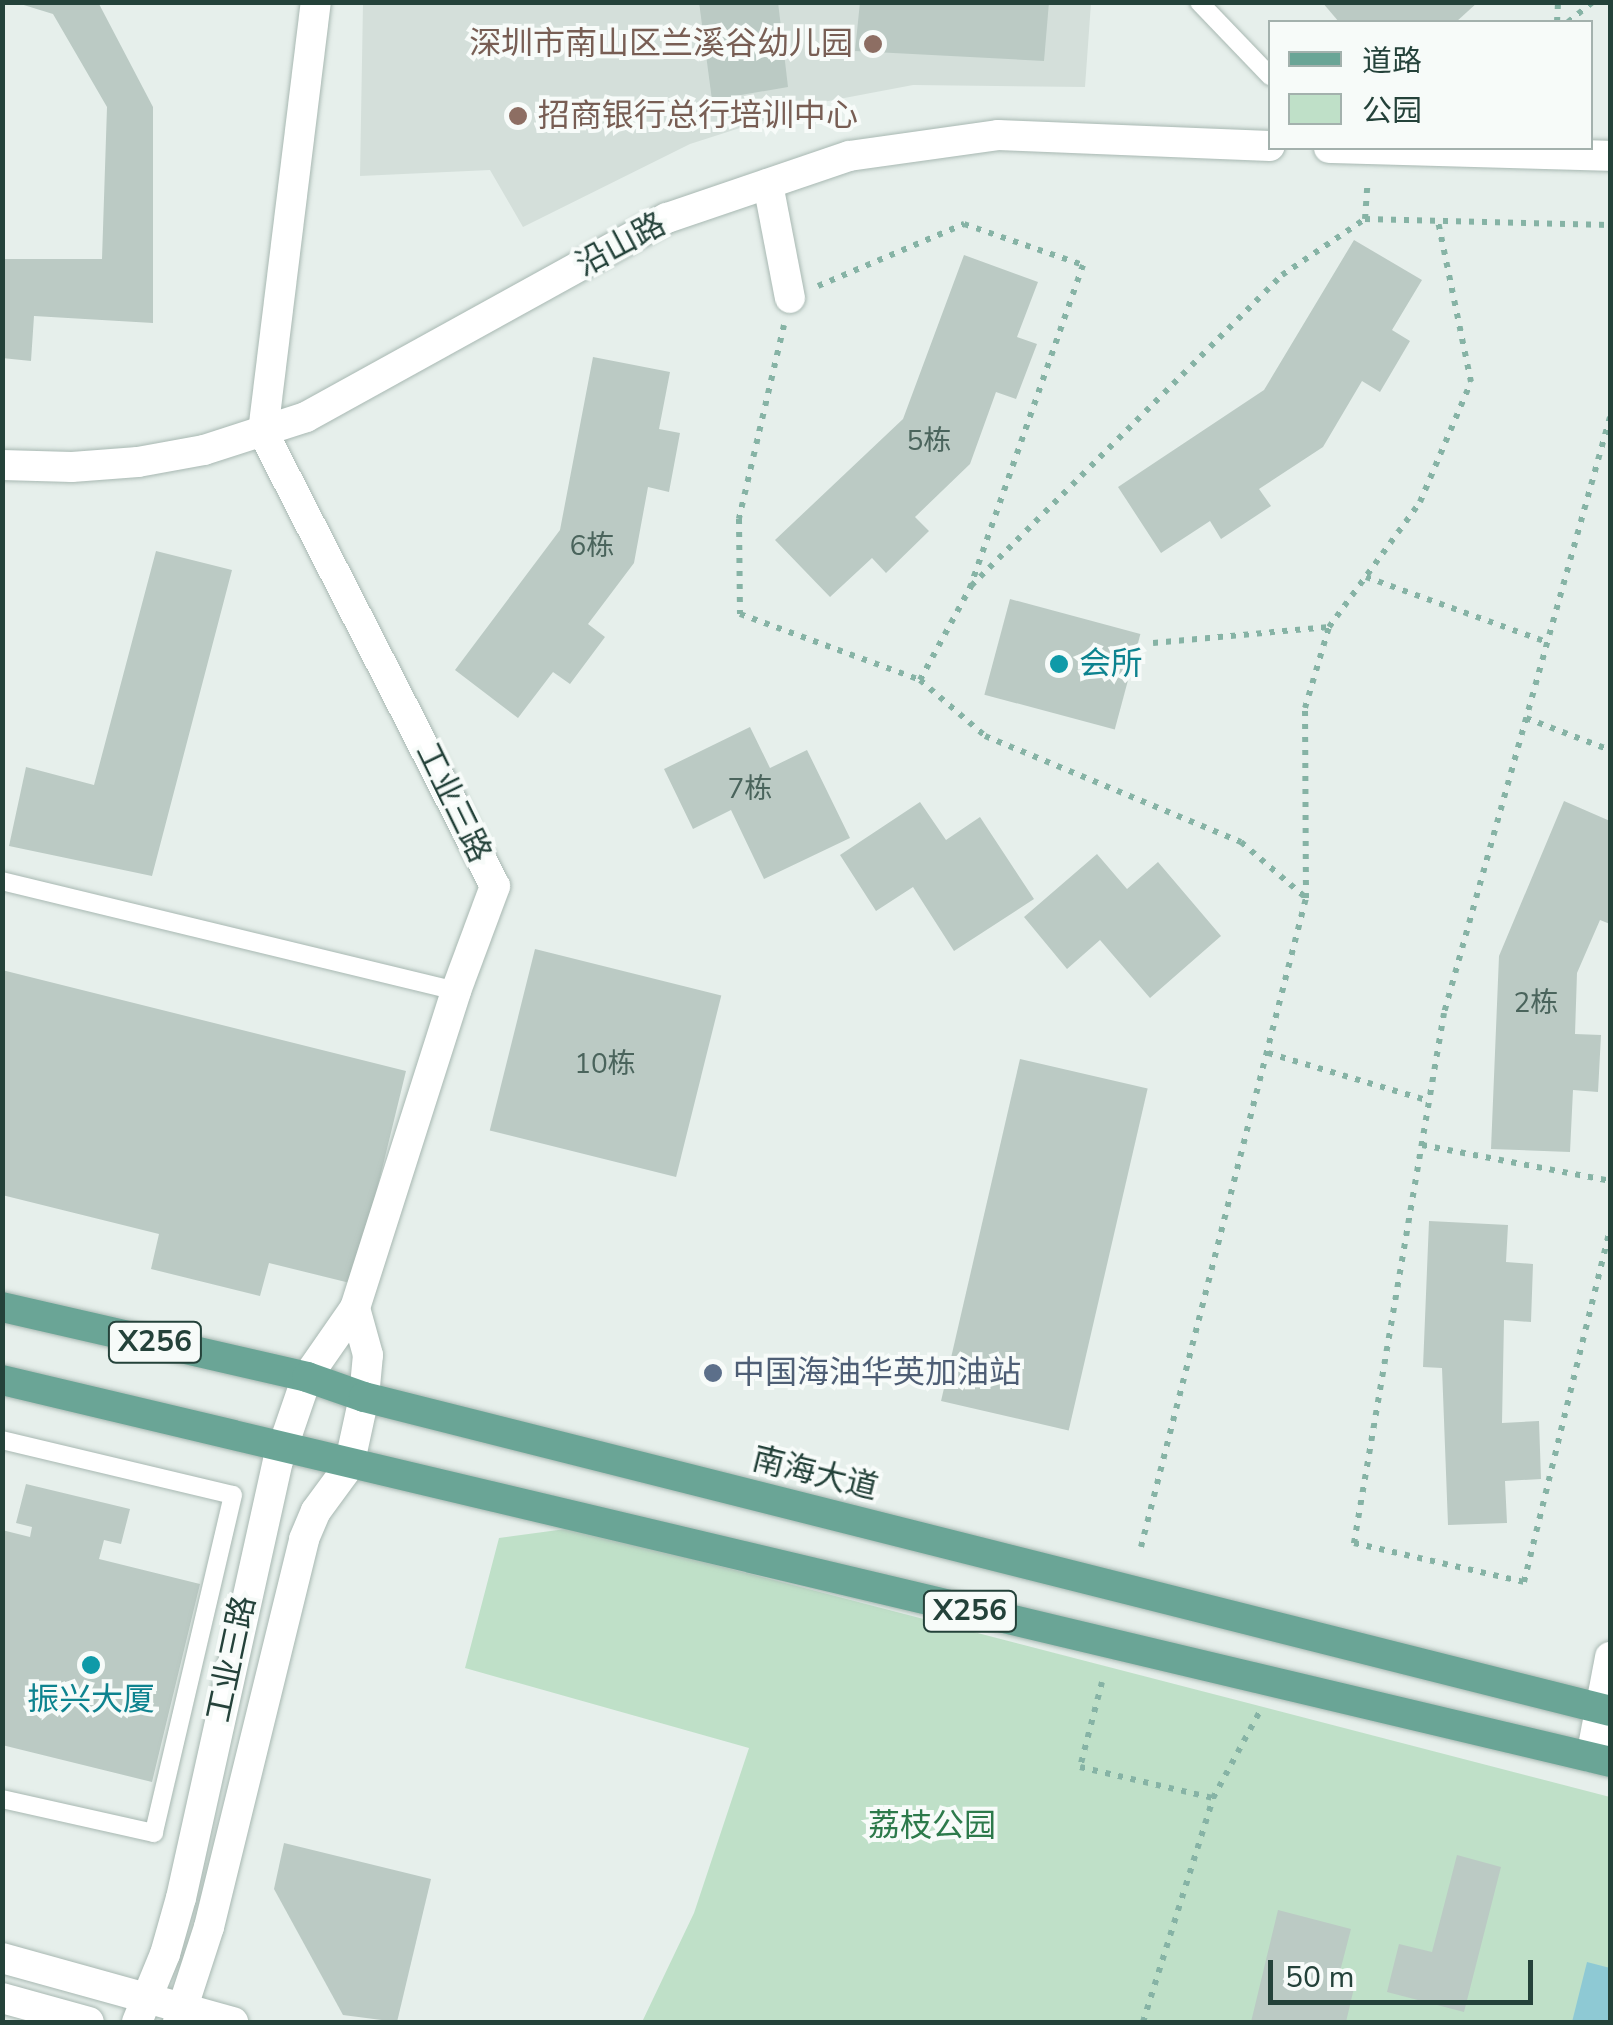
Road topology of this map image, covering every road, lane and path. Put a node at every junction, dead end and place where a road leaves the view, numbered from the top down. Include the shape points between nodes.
1 (316, 2) edge
2 (1199, 2) edge
3 (1593, 2) edge
4 (1570, 20) edge
5 (1268, 74) edge
6 (1268, 146) edge
7 (1370, 150) edge
8 (1430, 150) edge
9 (1610, 156) edge
10 (768, 184) junction
11 (1364, 219) junction
12 (1438, 221) junction
13 (1610, 225) edge
14 (790, 298) junction
15 (1610, 417) edge
16 (263, 432) junction
17 (2, 465) edge
18 (1366, 578) junction
19 (968, 593) junction
20 (1329, 627) junction
21 (1548, 642) junction
22 (1153, 643) dead end
23 (920, 680) junction
24 (1526, 718) junction
25 (1610, 750) edge
26 (2, 882) edge
27 (1306, 898) junction
28 (456, 991) junction
29 (1268, 1053) junction
30 (1429, 1101) junction
31 (1422, 1145) junction
32 (1610, 1180) edge
33 (1610, 1230) edge
34 (2, 1307) edge
35 (356, 1308) junction
36 (307, 1377) junction
37 (2, 1380) edge
38 (364, 1397) junction
39 (2, 1440) edge
40 (284, 1447) junction
41 (348, 1466) junction
42 (1141, 1547) dead end
43 (1610, 1657) edge
44 (1102, 1682) dead end
45 (1264, 1703) dead end
46 (1604, 1710) edge
47 (1601, 1760) edge
48 (1213, 1798) junction
49 (2, 1799) edge
50 (2, 1958) edge
51 (2, 1998) edge
52 (143, 2009) edge
53 (181, 2014) edge
54 (89, 2022) edge
55 (234, 2022) edge
56 (1143, 2022) edge

1 - 16 street
2 - 5 lane
3 - 4 path
6 - 10 street, 沿山路 via 998,135 848,156
7 - 11 path
8 - 9 street
10 - 14 street
10 - 16 street, 沿山路 via 667,218 322,408
11 - 12 path
11 - 19 path via 1282,274
12 - 13 path
12 - 18 path via 1471,382 1420,502
14 - 19 path via 964,224 1083,265
14 - 23 path via 738,519 740,614
15 - 21 path
16 - 17 street, 沿山路 via 138,462
16 - 28 street, 工业三路 via 495,886
18 - 20 path
18 - 21 path
19 - 23 path
20 - 22 path
20 - 27 path via 1305,708
21 - 24 path
23 - 27 path via 984,736 1240,842
24 - 25 path
24 - 30 path via 1444,1013
26 - 28 lane
27 - 29 path
28 - 35 street, 工业三路
29 - 30 path
29 - 42 path
30 - 31 path
31 - 32 path
31 - 33 path via 1354,1543 1524,1582
34 - 36 main road, 南海大道 / X256
35 - 36 street, 工业三路
35 - 38 street, 工业三路 via 368,1355
36 - 38 main road, 南海大道 / X256
36 - 40 street, 工业三路
37 - 40 main road, X256
38 - 41 street, 工业三路
38 - 46 main road, 南海大道 / X256
39 - 49 lane via 233,1496 154,1832
40 - 41 main road, X256
40 - 52 street, 工业三路 via 263,1515 181,1898
41 - 47 main road, X256
41 - 53 street, 工业三路 via 304,1539
43 - 46 street
44 - 48 path via 1080,1767
45 - 48 path
46 - 47 street
48 - 56 path
50 - 52 street
51 - 54 street
52 - 53 street
53 - 55 street

